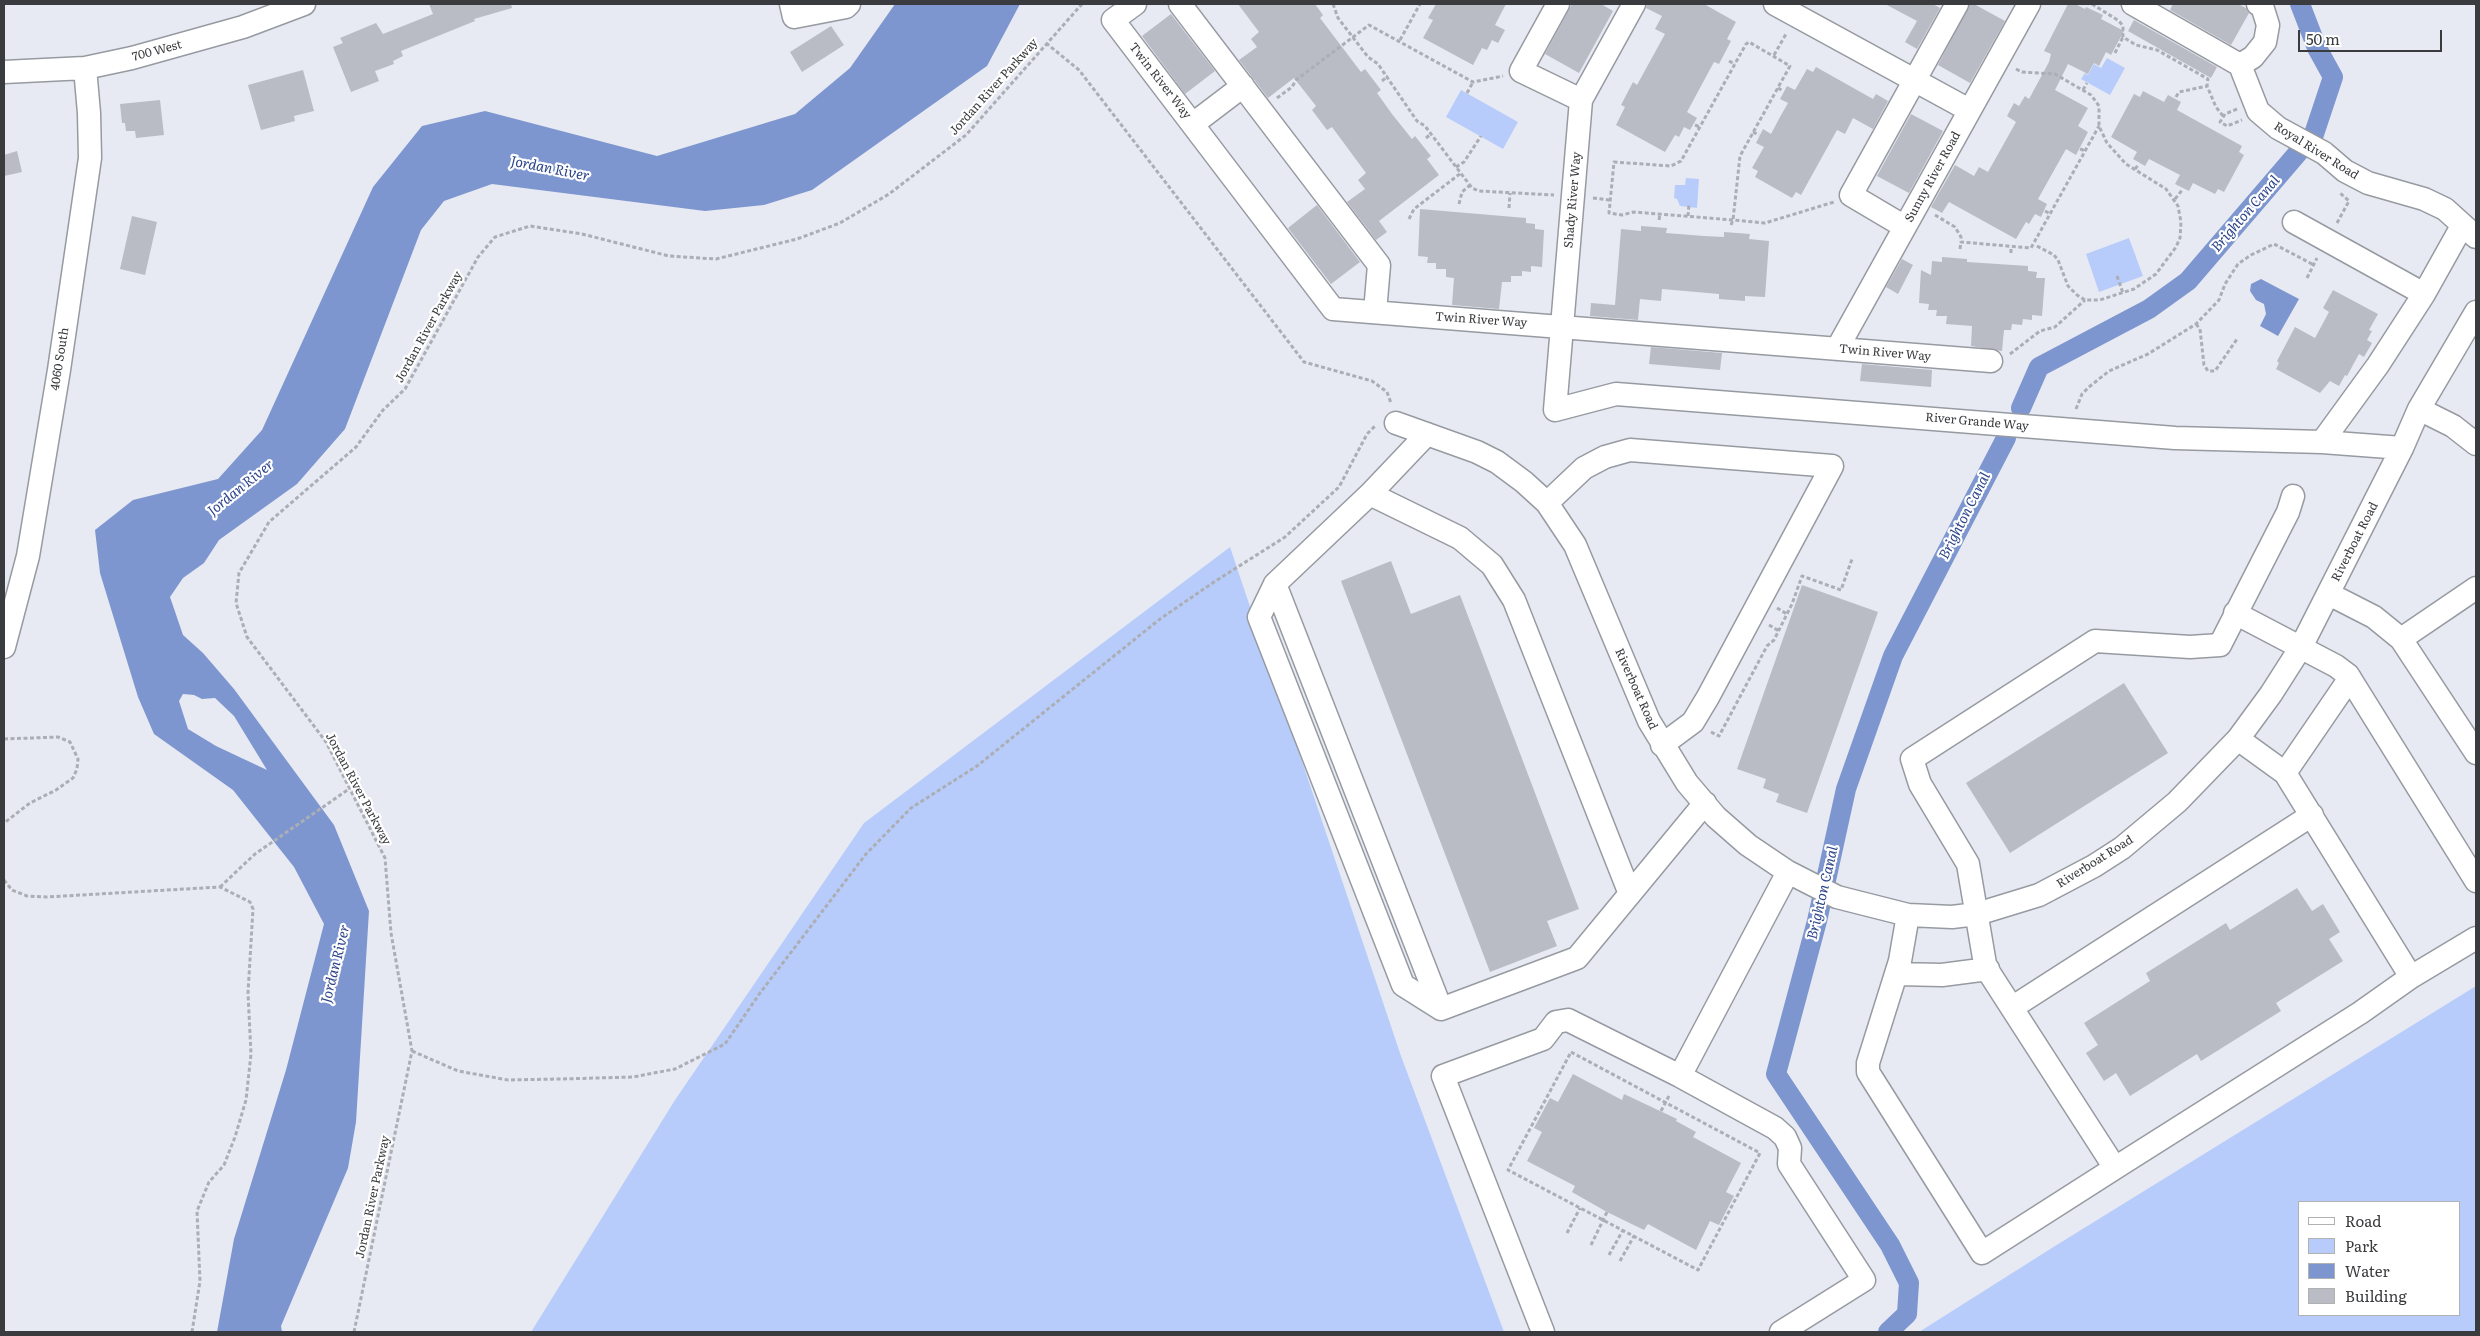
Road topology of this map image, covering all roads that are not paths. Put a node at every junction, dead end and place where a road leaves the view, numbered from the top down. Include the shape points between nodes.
1 (304, 4) edge
2 (791, 4) edge
3 (849, 4) edge
4 (1135, 4) edge
5 (1180, 4) edge
6 (1558, 4) edge
7 (1634, 4) edge
8 (1775, 4) edge
9 (1957, 4) edge
10 (2029, 4) edge
11 (2133, 4) edge
12 (2258, 4) edge
13 (2240, 65) junction
14 (85, 68) junction
15 (4, 72) edge
16 (1914, 81) junction
17 (1243, 86) junction
18 (1581, 100) junction
19 (1969, 110) junction
20 (1193, 124) junction
21 (2294, 222) dead end
22 (1905, 227) junction
23 (2469, 231) edge
24 (2424, 294) junction
25 (1375, 312) junction
26 (2476, 312) edge
27 (1563, 326) junction
28 (1836, 349) junction
29 (1990, 362) road end
30 (2419, 409) junction
31 (1555, 410) joint
32 (1396, 423) road end
33 (1427, 434) junction
34 (2322, 442) junction
35 (2476, 444) edge
36 (2402, 448) junction
37 (1370, 494) junction
38 (2293, 496) dead end
39 (1546, 503) junction
40 (2476, 588) edge
41 (2329, 594) junction
42 (2235, 613) junction
43 (2401, 639) junction
44 (4, 647) edge
45 (2301, 647) junction
46 (2350, 678) junction
47 (2238, 739) junction
48 (1662, 745) junction
49 (2476, 753) edge
50 (2286, 773) junction
51 (1704, 804) junction
52 (2312, 815) junction
53 (1797, 877) junction
54 (2476, 881) edge
55 (1630, 894) junction
56 (1977, 914) junction
57 (1908, 915) junction
58 (2476, 938) edge
59 (1988, 969) junction
60 (1896, 974) junction
61 (2411, 976) junction
62 (2013, 1007) junction
63 (1680, 1076) junction
64 (2115, 1168) junction
65 (1543, 1332) edge
66 (1781, 1332) edge

1 - 14 street, 700 West via 243,27
2 - 3 street via 794,17
4 - 20 street, Twin River Way via 1113,20
5 - 17 street
6 - 18 street via 1521,70
7 - 18 street, Shady River Way
8 - 16 street
9 - 16 street
10 - 19 street, Sunny River Road
11 - 13 street
12 - 13 street via 2262,6 2268,24 2265,42 2254,57
13 - 23 street, Royal River Road via 2258,111 2278,128 2324,153 2368,183 2424,198 2444,209
14 - 15 street, 700 West
14 - 44 street, 4060 South via 90,158 28,556
16 - 19 street
16 - 22 street via 1851,195
17 - 20 street
17 - 25 street via 1379,265
18 - 27 street, Shady River Way
19 - 22 street, Sunny River Road
20 - 25 street, Twin River Way via 1333,309
21 - 24 street
22 - 28 street, Sunny River Road
23 - 24 street
24 - 34 street via 2373,373
25 - 27 street, Twin River Way
26 - 30 street, Riverboat Road
27 - 28 street, Twin River Way
27 - 31 street, Shady River Way
28 - 29 street, Twin River Way
30 - 35 street via 2454,426
30 - 36 street, Riverboat Road
31 - 34 street, River Grande Way via 1616,394 2175,438
32 - 33 street, Riverboat Road
33 - 37 street
33 - 39 street, Riverboat Road via 1496,462
34 - 36 street, River Grande Way
36 - 41 street, Riverboat Road
37 - 55 street via 1460,538 1492,565 1514,600
37 - 55 street via 1276,584 1441,1009 1577,958
38 - 42 street via 2288,512
39 - 48 street, Riverboat Road via 1575,545 1636,696
39 - 48 street via 1594,462 1637,449 1832,466 1708,697 1689,725
40 - 43 street
41 - 43 street via 2374,617
41 - 45 street, Riverboat Road
42 - 45 street
42 - 56 street via 2220,645 2190,647 2095,642 1912,759 1920,784 1968,864
43 - 49 street
45 - 46 street via 2336,666
45 - 47 street, Riverboat Road
46 - 50 street
46 - 54 street
47 - 50 street
47 - 56 street, Riverboat Road via 2177,802 2115,853 2039,895
48 - 51 street, Riverboat Road
50 - 52 street
51 - 53 street, Riverboat Road via 1748,845
51 - 55 street
52 - 61 street
52 - 62 street
53 - 57 street, Riverboat Road via 1837,898
53 - 63 street
56 - 57 street, Riverboat Road via 1952,917
56 - 59 street
57 - 60 street
58 - 61 street
59 - 60 street via 1942,975
59 - 62 street
60 - 64 street via 1868,1072 1982,1252
61 - 64 street via 2360,1013
62 - 64 street
63 - 65 street via 1568,1020 1556,1022 1543,1039 1443,1076
63 - 66 street via 1775,1128 1785,1137 1790,1148 1789,1164 1864,1280

